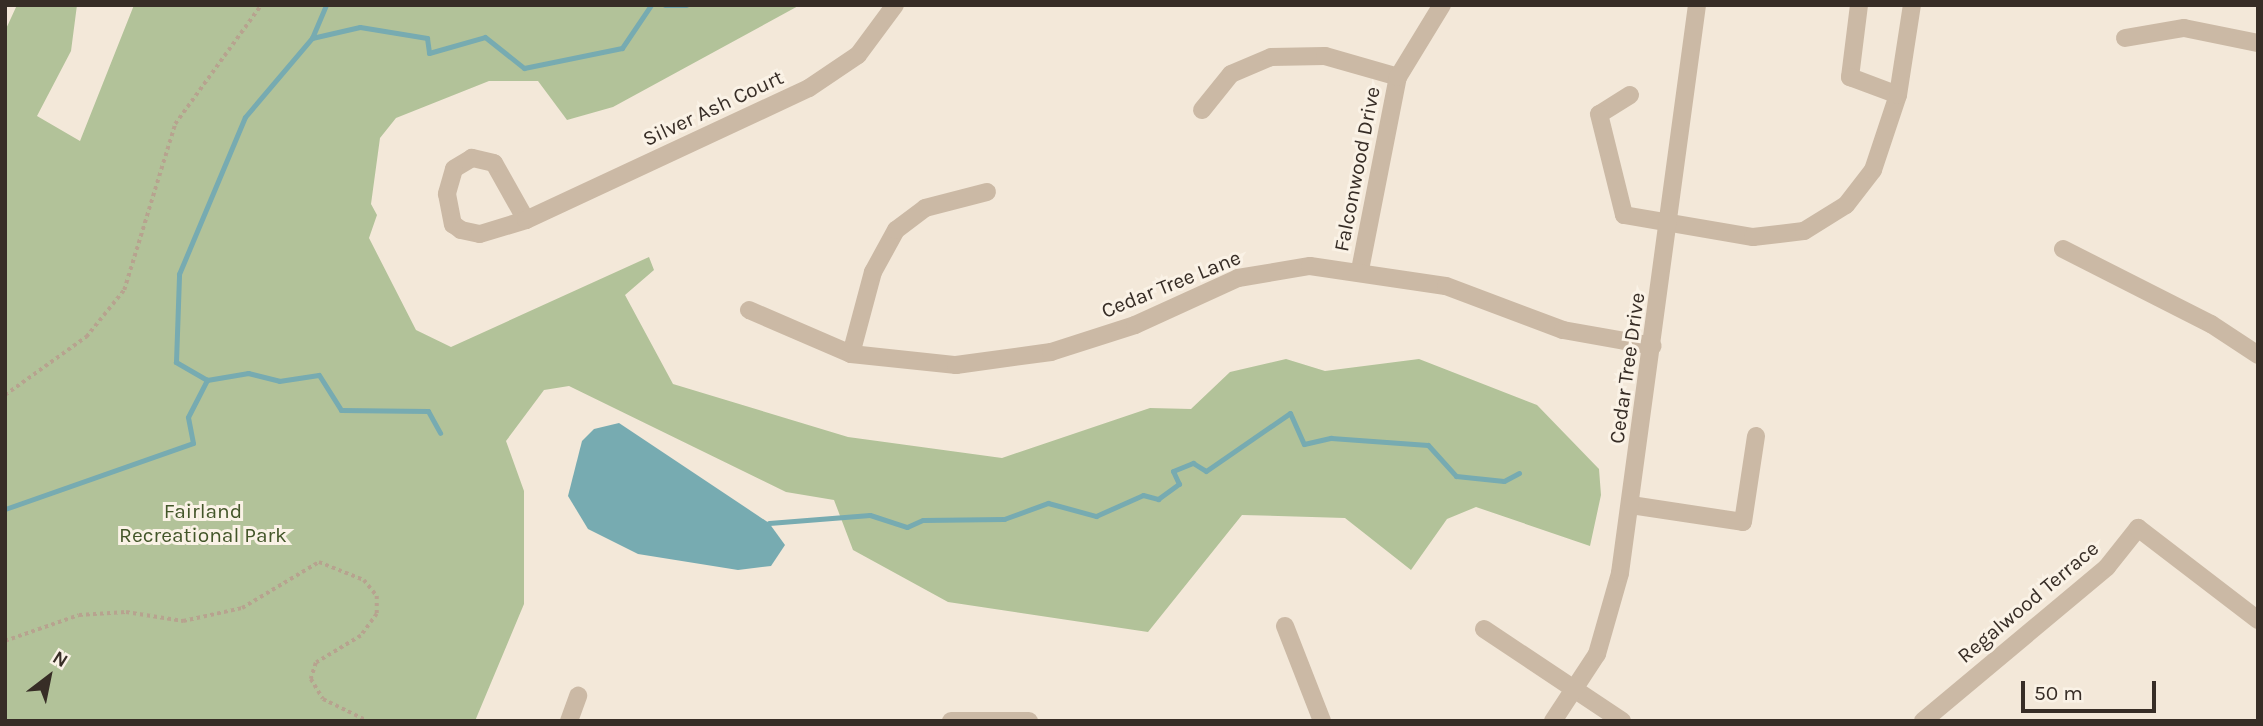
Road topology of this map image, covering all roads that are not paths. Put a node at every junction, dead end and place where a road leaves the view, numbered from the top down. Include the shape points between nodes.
1 (895, 5) edge
2 (1442, 5) edge
3 (1698, 5) edge
4 (1859, 5) edge
5 (1912, 5) edge
6 (2125, 38) dead end
7 (2258, 43) edge
8 (1398, 77) junction
9 (1630, 95) dead end
10 (1898, 95) junction
11 (1202, 110) dead end
12 (987, 192) dead end
13 (526, 220) junction
14 (1670, 225) junction
15 (2063, 249) dead end
16 (1360, 270) junction
17 (749, 310) dead end
18 (1653, 346) junction
19 (852, 354) junction
20 (2258, 355) edge
21 (1756, 436) dead end
22 (1631, 505) junction
23 (2258, 620) edge
24 (1286, 626) dead end
25 (1484, 629) dead end
26 (1577, 692) junction
27 (578, 696) dead end
28 (569, 721) edge
29 (951, 721) edge
30 (1029, 721) edge
31 (1322, 721) edge
32 (1553, 721) edge
33 (1622, 721) edge
34 (1923, 721) edge

1 - 13 street, Silver Ash Court via 858,55 809,88
2 - 8 street, Falconwood Drive
3 - 14 street, Cedar Tree Drive
4 - 10 street via 1850,77
5 - 10 street
6 - 7 street via 2184,28
8 - 11 street via 1325,56 1272,57 1231,74
8 - 16 street, Falconwood Drive
9 - 14 street via 1599,114 1620,209 1633,220
10 - 14 street via 1872,170 1827,221 1804,231 1752,237
12 - 19 street via 925,208 896,230 873,272
13 - 13 street, Silver Ash Court via 480,234 461,230 453,224 447,194 454,169 472,158 494,163
14 - 18 street, Cedar Tree Drive
15 - 20 street
16 - 18 street, Cedar Tree Lane via 1475,294 1587,337
16 - 19 street, Cedar Tree Lane via 1310,266 1238,278 1098,338 998,361 918,365
17 - 19 street, Cedar Tree Lane
18 - 22 street, Cedar Tree Drive
21 - 22 street via 1743,522
22 - 26 street, Cedar Tree Drive via 1611,620
23 - 34 street, Regalwood Terrace via 2138,528 2107,567
24 - 31 street
25 - 26 street
26 - 32 street, Cedar Tree Drive
26 - 33 street
27 - 28 street
29 - 30 street

